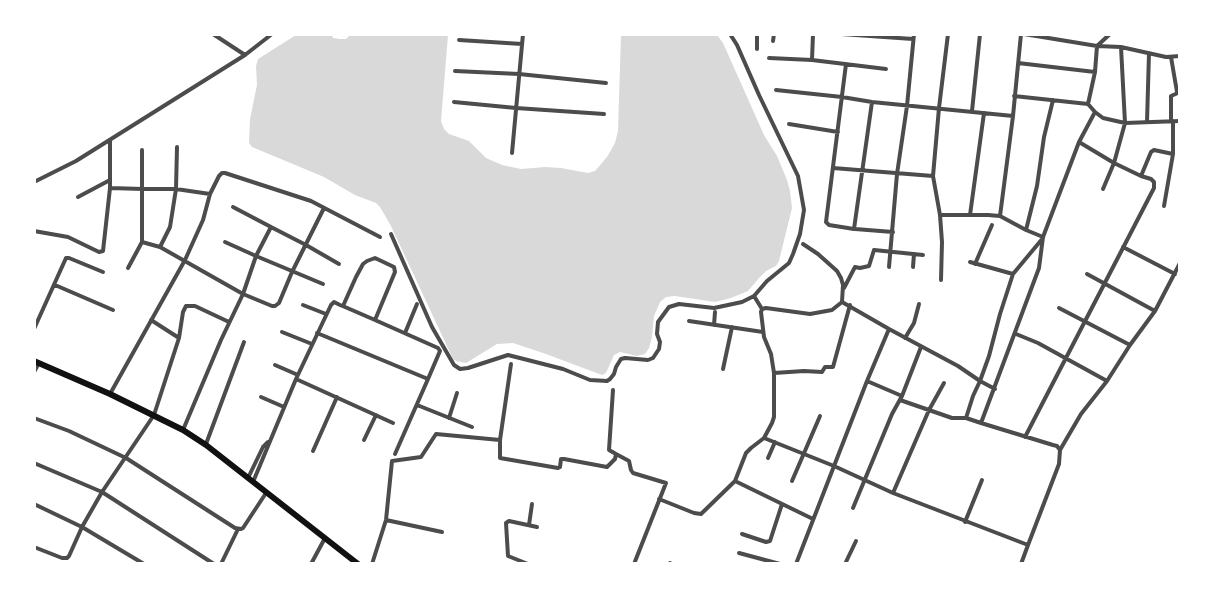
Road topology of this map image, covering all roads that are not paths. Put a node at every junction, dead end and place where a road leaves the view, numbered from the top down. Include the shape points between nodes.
1 (213, 34) edge
2 (272, 34) edge
3 (523, 34) edge
4 (730, 34) edge
5 (757, 34) edge
6 (774, 34) edge
7 (813, 34) edge
8 (841, 34) edge
9 (948, 34) edge
10 (980, 34) edge
11 (1023, 34) edge
12 (1110, 34) edge
13 (914, 37) edge
14 (459, 40) dead end
15 (773, 41) dead end
16 (522, 44) junction
17 (1097, 46) junction
18 (1121, 47) junction
19 (757, 49) dead end
20 (1149, 53) junction
21 (244, 55) junction
22 (1179, 56) edge
23 (1171, 57) junction
24 (769, 58) dead end
25 (812, 60) junction
26 (1018, 63) junction
27 (846, 64) junction
28 (886, 69) dead end
29 (454, 71) dead end
30 (1095, 72) junction
31 (519, 74) junction
32 (606, 83) dead end
33 (776, 90) dead end
34 (1178, 92) edge
35 (1014, 96) junction
36 (842, 97) junction
37 (1053, 100) junction
38 (454, 102) dead end
39 (872, 102) junction
40 (1089, 104) junction
41 (907, 105) junction
42 (516, 108) junction
43 (939, 108) junction
44 (972, 111) junction
45 (1095, 112) junction
46 (984, 113) junction
47 (604, 114) dead end
48 (1013, 116) junction
49 (1172, 121) junction
50 (1179, 121) edge
51 (1148, 122) junction
52 (1125, 123) junction
53 (789, 124) dead end
54 (838, 132) junction
55 (110, 140) junction
56 (1079, 142) junction
57 (177, 147) dead end
58 (142, 150) dead end
59 (512, 153) dead end
60 (1173, 154) junction
61 (1114, 163) junction
62 (833, 168) junction
63 (863, 170) junction
64 (897, 174) junction
65 (933, 176) junction
66 (1141, 176) junction
67 (110, 180) junction
68 (34, 182) edge
69 (110, 188) junction
70 (143, 189) junction
71 (176, 189) junction
72 (1104, 189) dead end
73 (210, 194) junction
74 (78, 196) dead end
75 (1164, 206) dead end
76 (233, 207) dead end
77 (324, 208) junction
78 (940, 215) junction
79 (970, 215) junction
80 (1000, 216) junction
81 (992, 225) dead end
82 (271, 227) junction
83 (854, 229) junction
84 (1026, 230) junction
85 (34, 231) edge
86 (893, 232) junction
87 (391, 234) dead end
88 (380, 237) dead end
89 (1043, 237) junction
90 (142, 242) junction
91 (225, 242) dead end
92 (802, 244) dead end
93 (306, 245) junction
94 (160, 247) junction
95 (1123, 247) junction
96 (891, 252) junction
97 (914, 254) junction
98 (923, 255) dead end
99 (256, 256) junction
100 (185, 260) junction
101 (970, 262) dead end
102 (1179, 263) edge
103 (339, 264) dead end
104 (975, 264) junction
105 (889, 267) dead end
106 (913, 267) dead end
107 (128, 268) dead end
108 (103, 272) dead end
109 (292, 272) junction
110 (1013, 274) junction
111 (1087, 274) dead end
112 (1175, 274) junction
113 (941, 280) dead end
114 (1105, 282) junction
115 (323, 284) dead end
116 (54, 285) junction
117 (843, 292) junction
118 (243, 294) junction
119 (754, 296) junction
120 (842, 302) junction
121 (417, 303) dead end
122 (919, 304) dead end
123 (303, 305) dead end
124 (850, 305) junction
125 (343, 306) junction
126 (1059, 308) dead end
127 (762, 309) junction
128 (113, 310) dead end
129 (1155, 311) junction
130 (715, 312) dead end
131 (326, 314) junction
132 (375, 320) junction
133 (151, 321) junction
134 (689, 321) dead end
135 (230, 322) junction
136 (1084, 322) junction
137 (714, 325) junction
138 (732, 327) junction
139 (34, 329) edge
140 (889, 330) junction
141 (282, 332) dead end
142 (763, 332) junction
143 (317, 333) junction
144 (405, 333) junction
145 (1016, 334) junction
146 (179, 338) junction
147 (905, 338) junction
148 (244, 342) dead end
149 (312, 344) junction
150 (1130, 345) junction
151 (921, 347) junction
152 (1065, 358) junction
153 (37, 362) edge
154 (511, 364) dead end
155 (275, 365) dead end
156 (723, 369) dead end
157 (34, 372) edge
158 (774, 373) junction
159 (297, 377) junction
160 (428, 379) junction
161 (867, 381) junction
162 (981, 381) junction
163 (1107, 381) junction
164 (944, 383) dead end
165 (994, 389) junction
166 (613, 390) dead end
167 (457, 393) dead end
168 (110, 394) junction
169 (261, 397) dead end
170 (337, 397) junction
171 (901, 398) junction
172 (417, 405) junction
173 (284, 406) junction
174 (929, 410) junction
175 (154, 415) junction
176 (376, 415) junction
177 (820, 416) dead end
178 (34, 418) edge
179 (448, 418) junction
180 (966, 418) junction
181 (393, 423) dead end
182 (981, 423) junction
183 (472, 427) dead end
184 (183, 430) junction
185 (1025, 437) junction
186 (764, 438) junction
187 (364, 440) dead end
188 (501, 440) junction
189 (775, 442) junction
190 (206, 445) junction
191 (1060, 450) junction
192 (313, 451) dead end
193 (395, 454) dead end
194 (616, 454) junction
195 (804, 454) junction
196 (126, 458) junction
197 (768, 458) dead end
198 (34, 463) edge
199 (834, 465) junction
200 (251, 480) junction
201 (864, 480) junction
202 (982, 480) dead end
203 (735, 481) junction
204 (792, 481) dead end
205 (102, 492) junction
206 (267, 492) junction
207 (893, 493) junction
208 (659, 499) junction
209 (34, 504) edge
210 (532, 504) dead end
211 (782, 504) junction
212 (853, 507) dead end
213 (813, 519) junction
214 (386, 520) junction
215 (965, 522) junction
216 (529, 525) junction
217 (82, 527) junction
218 (537, 527) dead end
219 (238, 529) junction
220 (442, 532) dead end
221 (742, 534) dead end
222 (325, 538) junction
223 (856, 541) dead end
224 (1028, 545) junction
225 (34, 547) edge
226 (739, 553) dead end
227 (349, 560) edge
228 (144, 564) edge
229 (214, 564) edge
230 (221, 564) edge
231 (311, 564) edge
232 (358, 564) edge
233 (372, 564) edge
234 (528, 564) edge
235 (634, 564) edge
236 (780, 564) edge
237 (796, 564) edge
238 (845, 564) edge
239 (1021, 564) edge

1 - 21 street
2 - 21 street
3 - 16 street
4 - 119 street via 798,176 804,210 789,263
5 - 19 street
6 - 15 street
7 - 25 street
8 - 13 street
9 - 43 street
10 - 44 street
11 - 17 street
11 - 26 street
12 - 17 street
13 - 41 street
14 - 16 street
16 - 31 street
17 - 18 street
17 - 30 street
18 - 20 street
18 - 52 street
20 - 23 street
20 - 51 street
21 - 55 street
22 - 23 street
23 - 34 street
24 - 25 street
25 - 27 street
26 - 30 street
26 - 35 street
27 - 28 street
27 - 36 street
29 - 31 street
30 - 40 street
31 - 32 street
31 - 42 street
33 - 36 street
34 - 49 street via 1171,96
35 - 37 street
35 - 48 street
36 - 39 street
36 - 54 street
37 - 40 street
37 - 84 street
38 - 42 street
39 - 41 street
39 - 63 street
40 - 45 street
41 - 43 street
41 - 64 street
42 - 47 street
42 - 59 street
43 - 44 street
43 - 65 street
44 - 46 street
45 - 52 street
45 - 56 street
46 - 48 street
46 - 79 street
48 - 80 street
49 - 50 street
49 - 51 street
49 - 60 street
51 - 52 street
52 - 61 street
53 - 54 street
54 - 62 street
55 - 67 street
55 - 68 street
56 - 61 street
56 - 89 street
57 - 71 street
58 - 70 street
60 - 66 street via 1151,152
60 - 75 street
61 - 66 street
61 - 72 street
62 - 63 street
62 - 83 street via 826,224
63 - 64 street
63 - 83 street
64 - 65 street
64 - 86 street
65 - 78 street
66 - 95 street via 1151,179 1154,188
67 - 69 street
67 - 74 street
69 - 70 street
69 - 85 street via 103,251 68,237
70 - 71 street
70 - 90 street
71 - 73 street
71 - 94 street via 170,227
73 - 77 street via 219,176 225,173
73 - 100 street
76 - 82 street
77 - 88 street
77 - 93 street
78 - 79 street
78 - 113 street
79 - 80 street
80 - 84 street
81 - 104 street
82 - 93 street
82 - 99 street
83 - 86 street
84 - 89 street
86 - 96 street
87 - 119 street via 432,327 460,369 508,355 590,380 607,381 621,359 653,358 660,342 658,322 669,307 679,304 714,308
89 - 110 street
89 - 145 street via 1039,268
90 - 94 street
90 - 107 street
91 - 99 street
92 - 117 street via 837,271
93 - 103 street
93 - 109 street
94 - 100 street
95 - 112 street
95 - 114 street
96 - 97 street
96 - 105 street
96 - 117 street via 874,250 868,266 855,267
97 - 98 street
97 - 106 street
99 - 109 street
99 - 118 street
100 - 118 street
100 - 133 street
101 - 104 street
102 - 112 street
104 - 110 street
108 - 116 street via 69,258
109 - 115 street
109 - 118 street via 278,305
110 - 162 street
111 - 114 street
112 - 129 street
114 - 129 street
114 - 136 street
116 - 128 street
116 - 139 street
117 - 120 street
118 - 135 street
119 - 127 street
120 - 124 street
120 - 127 street via 832,310 810,314
121 - 144 street
122 - 147 street
123 - 131 street
124 - 140 street
124 - 158 street via 833,367 825,367 822,372
125 - 131 street via 333,303
125 - 132 street
125 - 132 street via 367,261 375,258 389,264 395,272
126 - 136 street
127 - 142 street
129 - 150 street
130 - 137 street
131 - 143 street
132 - 144 street
133 - 146 street
133 - 168 street
134 - 137 street
135 - 146 street via 186,306
135 - 184 street
136 - 150 street
136 - 152 street
137 - 138 street
138 - 142 street
138 - 156 street
140 - 147 street
140 - 161 street
141 - 149 street
142 - 158 street
143 - 149 street
143 - 160 street
144 - 160 street via 440,351
145 - 152 street
145 - 165 street
146 - 175 street
147 - 151 street
148 - 190 street
149 - 159 street
150 - 163 street
151 - 162 street
151 - 171 street
152 - 163 street
152 - 185 street
153 - 157 street
153 - 168 highway
154 - 188 street
155 - 159 street
158 - 186 street via 774,417
159 - 170 street
159 - 173 street
160 - 172 street
161 - 171 street
161 - 199 street
162 - 165 street
162 - 180 street
163 - 191 street
164 - 174 street
165 - 182 street
166 - 194 street via 609,450
167 - 179 street
168 - 175 highway
169 - 173 street
170 - 176 street
170 - 192 street
171 - 174 street
171 - 201 street
172 - 179 street
172 - 193 street
173 - 200 street
174 - 180 street
174 - 207 street
175 - 184 highway
175 - 196 street
176 - 181 street
176 - 187 street
177 - 195 street
178 - 196 street
179 - 183 street
180 - 182 street
182 - 185 street
184 - 190 highway
185 - 191 street
186 - 189 street
186 - 203 street via 746,453
188 - 194 street via 500,458 558,468 561,459 607,466
188 - 214 street via 436,434 421,457 392,461
189 - 195 street
189 - 197 street
190 - 200 highway
191 - 224 street via 1059,464
194 - 208 street via 629,461 634,474 666,483
195 - 199 street
195 - 204 street
196 - 205 street
196 - 219 street
198 - 205 street
199 - 201 street
199 - 213 street
200 - 206 highway
201 - 207 street
201 - 212 street
202 - 215 street
203 - 208 street via 701,514
203 - 211 street
205 - 217 street
205 - 229 street
206 - 219 street via 243,528
206 - 222 highway
207 - 215 street
208 - 235 street
209 - 217 street
210 - 216 street
211 - 213 street
211 - 221 street via 770,541
213 - 237 street
214 - 220 street
214 - 233 street
215 - 224 street
216 - 218 street
216 - 234 street via 506,523 508,556
217 - 225 street via 67,558
217 - 228 street
219 - 230 street
222 - 227 highway
222 - 231 street
223 - 238 street
224 - 239 street
226 - 236 street
227 - 232 highway

